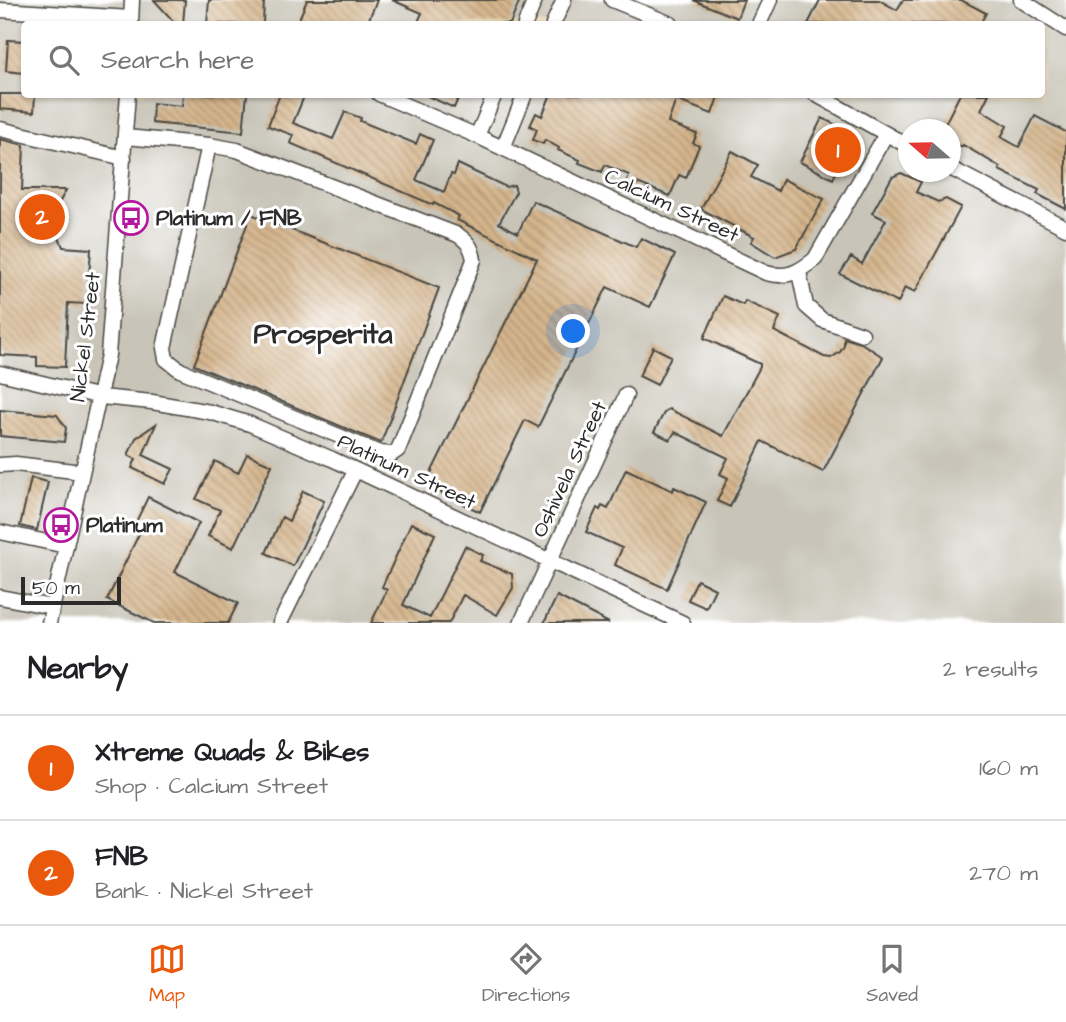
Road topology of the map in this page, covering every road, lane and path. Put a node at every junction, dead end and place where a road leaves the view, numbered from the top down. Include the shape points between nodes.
1 (132, 0) edge
2 (535, 0) edge
3 (564, 0) edge
4 (612, 0) edge
5 (770, 0) edge
6 (1021, 0) edge
7 (0, 10) edge
8 (131, 21) edge
9 (526, 21) edge
10 (555, 21) edge
11 (664, 21) edge
12 (760, 21) edge
13 (1066, 29) edge
14 (128, 98) edge
15 (388, 98) edge
16 (493, 98) edge
17 (523, 98) edge
18 (823, 98) edge
19 (0, 129) edge
20 (886, 134) junction
21 (477, 136) junction
22 (126, 137) junction
23 (898, 141) edge
24 (209, 145) junction
25 (503, 148) junction
26 (124, 158) junction
27 (961, 174) edge
28 (1066, 228) edge
29 (799, 272) junction
30 (862, 334) dead end
31 (0, 373) edge
32 (626, 395) dead end
33 (100, 397) junction
34 (0, 465) edge
35 (82, 471) junction
36 (355, 471) junction
37 (0, 532) edge
38 (66, 546) junction
39 (549, 561) junction
40 (0, 597) edge
41 (52, 607) junction
42 (49, 623) edge
43 (280, 623) edge
44 (521, 623) edge
45 (683, 623) edge

1 - 8 street
2 - 9 street
3 - 10 street
4 - 11 street
5 - 12 street
6 - 13 street
7 - 8 street
14 - 22 street, Nickel Street
15 - 21 street, Calcium Street
16 - 21 street
17 - 25 street
18 - 20 street
19 - 26 street
20 - 23 street
20 - 29 street via 816,260
21 - 25 street, Calcium Street
22 - 24 street
22 - 26 street, Nickel Street
24 - 24 street via 237,150 446,230 472,249 474,260 398,450 392,454 180,370 166,359 164,348
25 - 29 street, Calcium Street via 766,273 781,277
26 - 33 street, Nickel Street via 108,355
27 - 28 street
29 - 30 street via 806,306 822,320
31 - 33 street, Platinum Street
32 - 39 street, Oshivela Street
33 - 35 street, Nickel Street
33 - 36 street, Platinum Street via 210,412
34 - 35 street
35 - 38 street, Nickel Street
36 - 39 street, Platinum Street
36 - 43 street
37 - 38 street
38 - 41 street, Nickel Street
39 - 44 street, Oshivela Street
39 - 45 street, Platinum Street
40 - 41 street
41 - 42 street, Nickel Street

